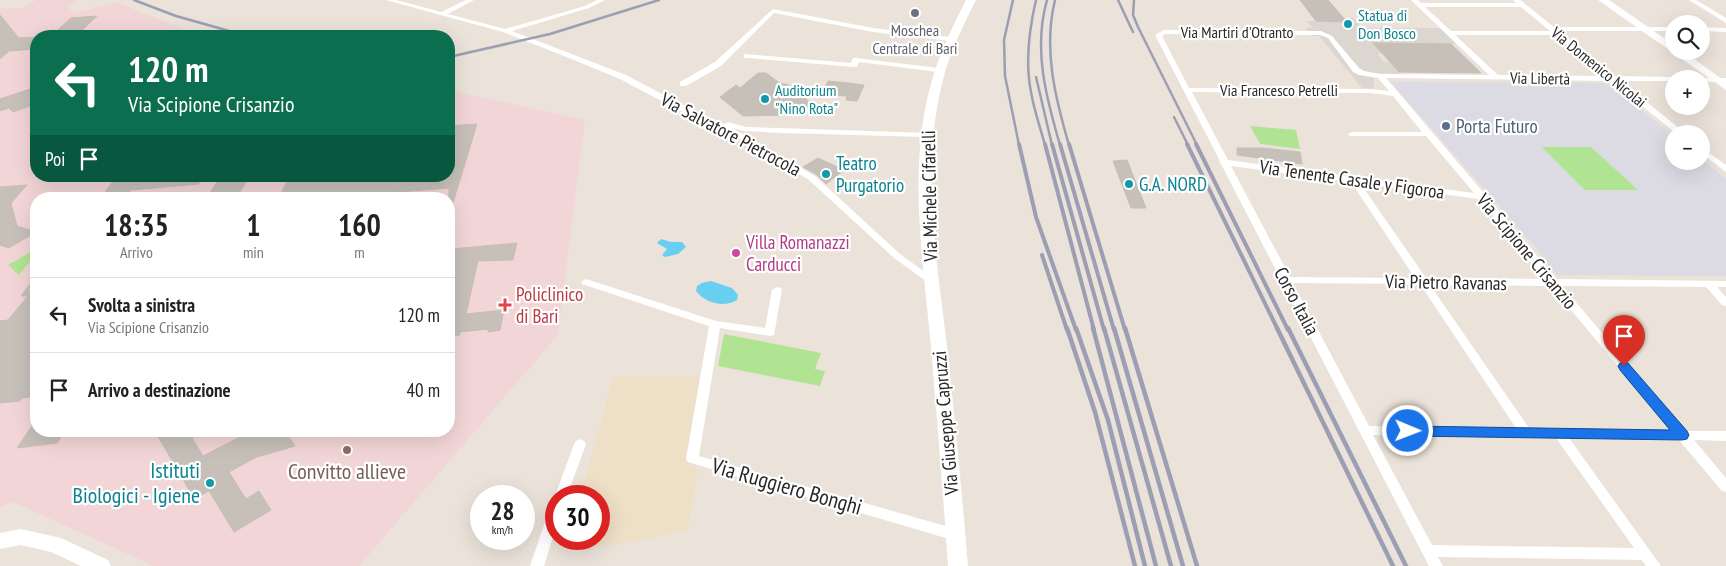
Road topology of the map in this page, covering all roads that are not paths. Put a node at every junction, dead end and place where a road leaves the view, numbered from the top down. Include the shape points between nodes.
1 (389, 0) edge
2 (471, 0) edge
3 (602, 0) edge
4 (971, 0) edge
5 (1603, 0) edge
6 (1692, 0) edge
7 (1416, 2) edge
8 (1520, 3) edge
9 (442, 14) junction
10 (1726, 21) edge
11 (1644, 29) junction
12 (1665, 29) edge
13 (1710, 29) edge
14 (1726, 30) edge
15 (1555, 31) junction
16 (509, 32) junction
17 (1449, 32) junction
18 (1158, 35) joint
19 (950, 39) junction
20 (1665, 44) edge
21 (747, 56) dead end
22 (1689, 60) edge
23 (938, 70) junction
24 (1381, 78) junction
25 (1496, 78) junction
26 (1614, 78) junction
27 (1665, 79) edge
28 (1721, 80) edge
29 (683, 84) dead end
30 (1726, 87) edge
31 (1186, 90) junction
32 (1371, 91) junction
33 (1394, 94) junction
34 (705, 119) junction
35 (1671, 125) edge
36 (1352, 134) dead end
37 (1427, 134) junction
38 (926, 136) junction
39 (1710, 155) edge
40 (1224, 162) junction
41 (1722, 162) edge
42 (1726, 169) edge
43 (1353, 179) junction
44 (1481, 197) junction
45 (931, 280) junction
46 (1286, 280) junction
47 (586, 282) dead end
48 (1423, 282) junction
49 (1554, 283) junction
50 (1709, 284) junction
51 (1726, 284) edge
52 (777, 290) dead end
53 (1726, 303) edge
54 (714, 324) junction
55 (1366, 430) junction
56 (1526, 432) junction
57 (1559, 433) junction
58 (1682, 435) junction
59 (1726, 436) edge
60 (580, 444) dead end
61 (565, 485) edge
62 (1726, 487) edge
63 (956, 535) junction
64 (0, 541) edge
65 (545, 541) edge
66 (1429, 551) junction
67 (1646, 554) junction
68 (96, 565) edge
69 (537, 566) edge
70 (958, 566) edge
71 (1436, 566) edge
72 (1654, 566) edge

1 - 9 street, Via Salvatore Pietrocola
2 - 9 street
3 - 16 street
4 - 19 main road, Via Michele Cifarelli
5 - 11 main road
6 - 10 street
7 - 8 street
7 - 17 street
8 - 15 street, Via Domenico Nicolai
9 - 16 street, Via Salvatore Pietrocola
11 - 12 street
11 - 15 street
11 - 20 main road
13 - 14 street
15 - 17 street
15 - 26 street, Via Domenico Nicolai
16 - 34 street, Via Salvatore Pietrocola via 623,77
17 - 25 street
18 - 24 street, Via Martiri d'Otranto via 1164,32 1317,33 1330,37 1359,72
18 - 31 street, Corso Italia
19 - 23 main road, Via Michele Cifarelli
19 - 29 street via 872,30 773,11 718,64
21 - 23 street via 854,65 856,60
22 - 28 main road
23 - 38 main road, Via Michele Cifarelli
24 - 25 street, Via Libertà
24 - 32 street via 1378,89
24 - 33 street, Via Scipione Crisanzio
25 - 26 street, Via Libertà
26 - 27 street, Via Libertà
26 - 35 street, Via Domenico Nicolai
28 - 30 main road
31 - 32 street, Via Francesco Petrelli
31 - 40 street, Corso Italia
32 - 33 street, Via Francesco Petrelli
33 - 37 street, Via Scipione Crisanzio
34 - 38 street via 745,129
34 - 45 street, Via Salvatore Pietrocola via 738,134 812,178 897,256
36 - 37 street
37 - 44 street, Via Scipione Crisanzio
38 - 45 main road, Via Michele Cifarelli via 925,189
39 - 41 street
40 - 43 street, Via Tenente Casale y Figoroa
40 - 46 street, Corso Italia
41 - 42 street
43 - 44 street, Via Tenente Casale y Figoroa
43 - 48 street
44 - 49 street, Via Scipione Crisanzio
45 - 63 main road, Via Giuseppe Capruzzi
46 - 48 street, Via Pietro Ravanas
46 - 55 street, Corso Italia
47 - 54 street
48 - 49 street, Via Pietro Ravanas
48 - 56 street
49 - 50 street, Via Pietro Ravanas
49 - 58 street, Via Scipione Crisanzio
50 - 51 street, Via Pietro Ravanas
50 - 53 street
52 - 54 street via 770,332
54 - 63 street, Via Ruggiero Bonghi via 692,459
55 - 56 street
55 - 66 street, Corso Italia
56 - 57 street
57 - 58 street
57 - 67 street
58 - 59 street
58 - 62 street, Via Scipione Crisanzio
60 - 61 street
63 - 70 main road, Via Giuseppe Capruzzi
64 - 68 main road via 21,537 54,544
65 - 69 street
66 - 67 street
66 - 71 street, Corso Italia
67 - 72 street

